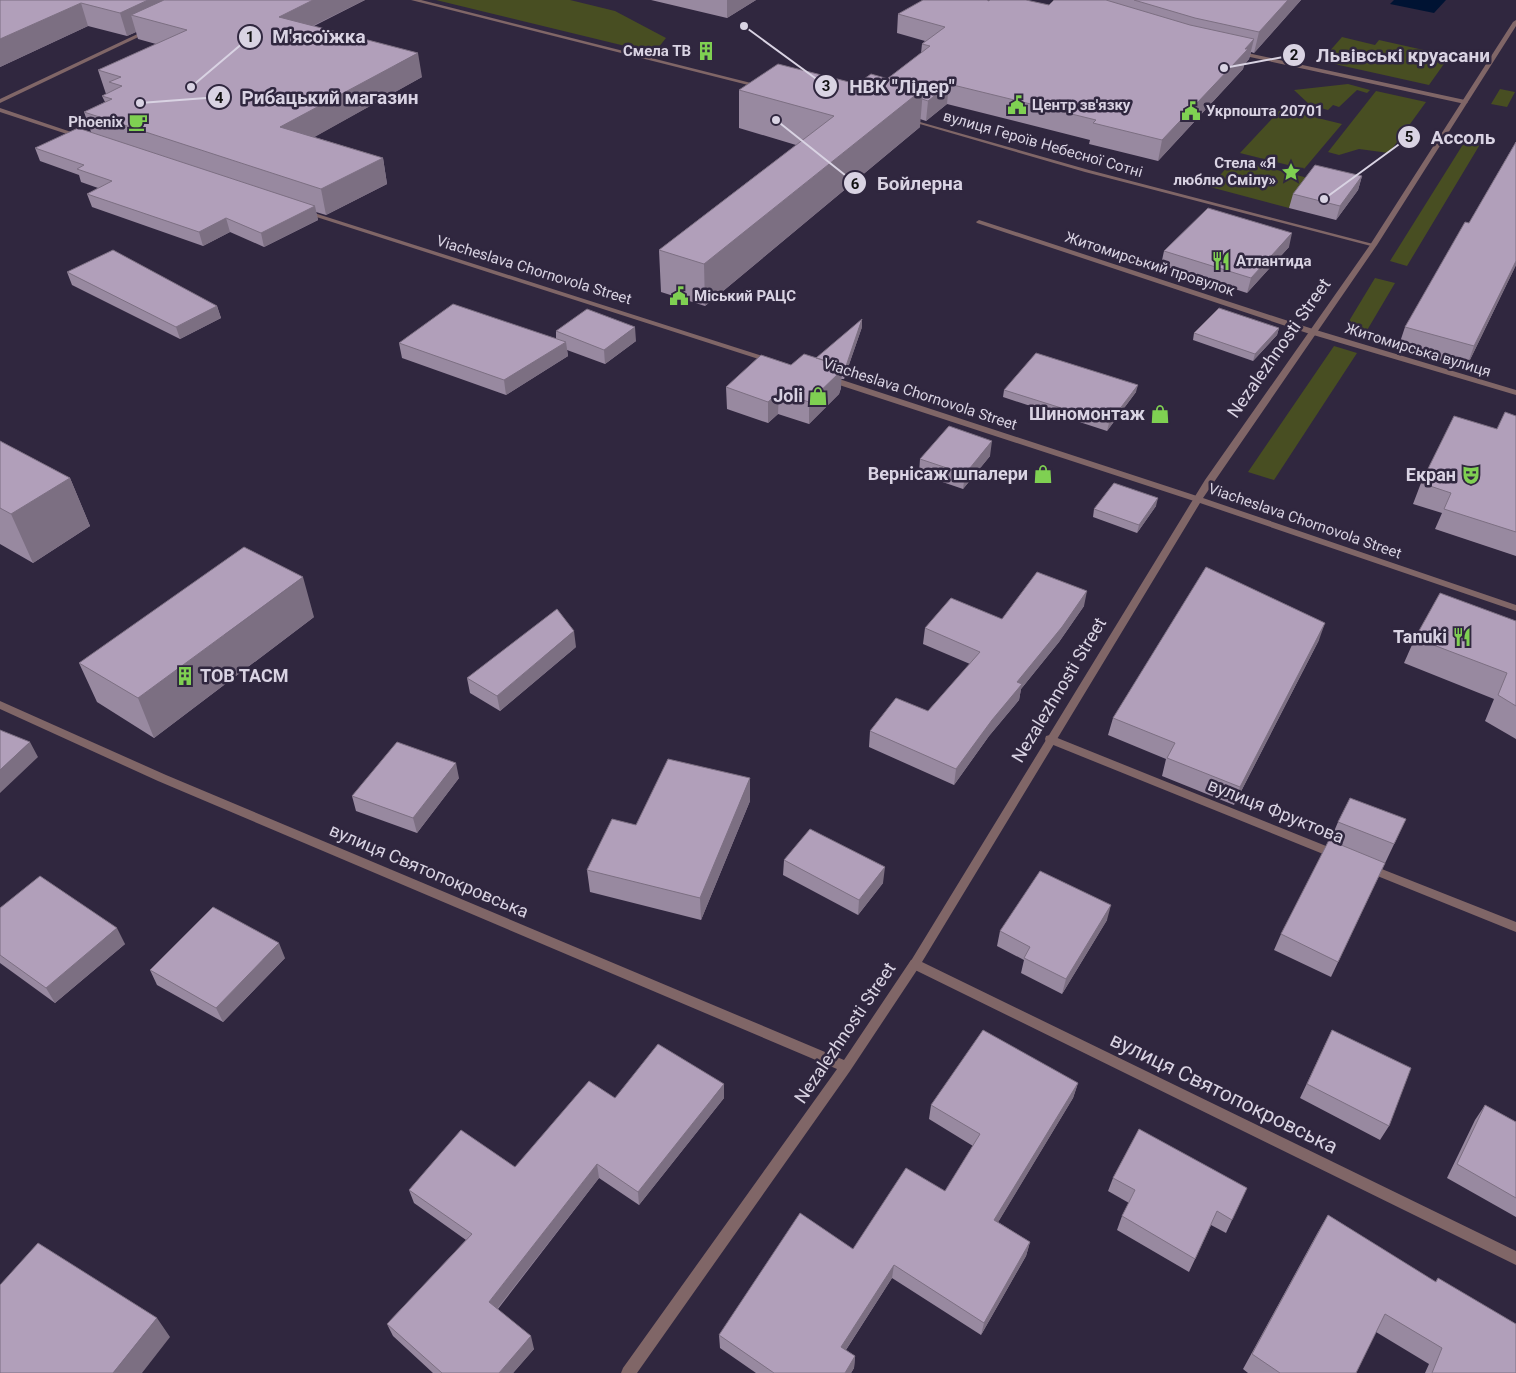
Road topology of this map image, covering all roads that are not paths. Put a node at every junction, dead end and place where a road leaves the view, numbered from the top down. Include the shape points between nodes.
1 (414, 0) edge
2 (1516, 22) edge
3 (152, 29) edge
4 (1234, 52) edge
5 (772, 88) edge
6 (0, 101) edge
7 (1466, 102) junction
8 (0, 110) edge
9 (898, 116) edge
10 (92, 140) edge
11 (295, 208) edge
12 (979, 222) dead end
13 (1373, 245) junction
14 (1313, 332) junction
15 (780, 363) edge
16 (818, 376) edge
17 (1516, 393) edge
18 (1197, 499) junction
19 (1516, 608) edge
20 (0, 705) edge
21 (1050, 739) junction
22 (1516, 927) edge
23 (915, 964) junction
24 (846, 1067) junction
25 (1516, 1258) edge
26 (628, 1373) edge

1 - 5 street
2 - 7 street, Nezalezhnosti Street
3 - 6 street
4 - 7 street
7 - 13 street, Nezalezhnosti Street
8 - 10 street
9 - 13 street, вулиця Героїв Небесної Сотні via 1086,171
11 - 15 street, Viacheslava Chornovola Street
12 - 14 street, Житомирський провулок
13 - 14 street, Nezalezhnosti Street
14 - 17 street, Житомирська вулиця
14 - 18 street, Nezalezhnosti Street
16 - 18 street, Viacheslava Chornovola Street
18 - 19 street, Viacheslava Chornovola Street
18 - 21 street, Nezalezhnosti Street
20 - 24 street, вулиця Святопокровська via 162,778
21 - 22 street, вулиця Фруктова
21 - 23 street, Nezalezhnosti Street
23 - 24 street, Nezalezhnosti Street
23 - 25 street, вулиця Святопокровська
24 - 26 street, Nezalezhnosti Street

